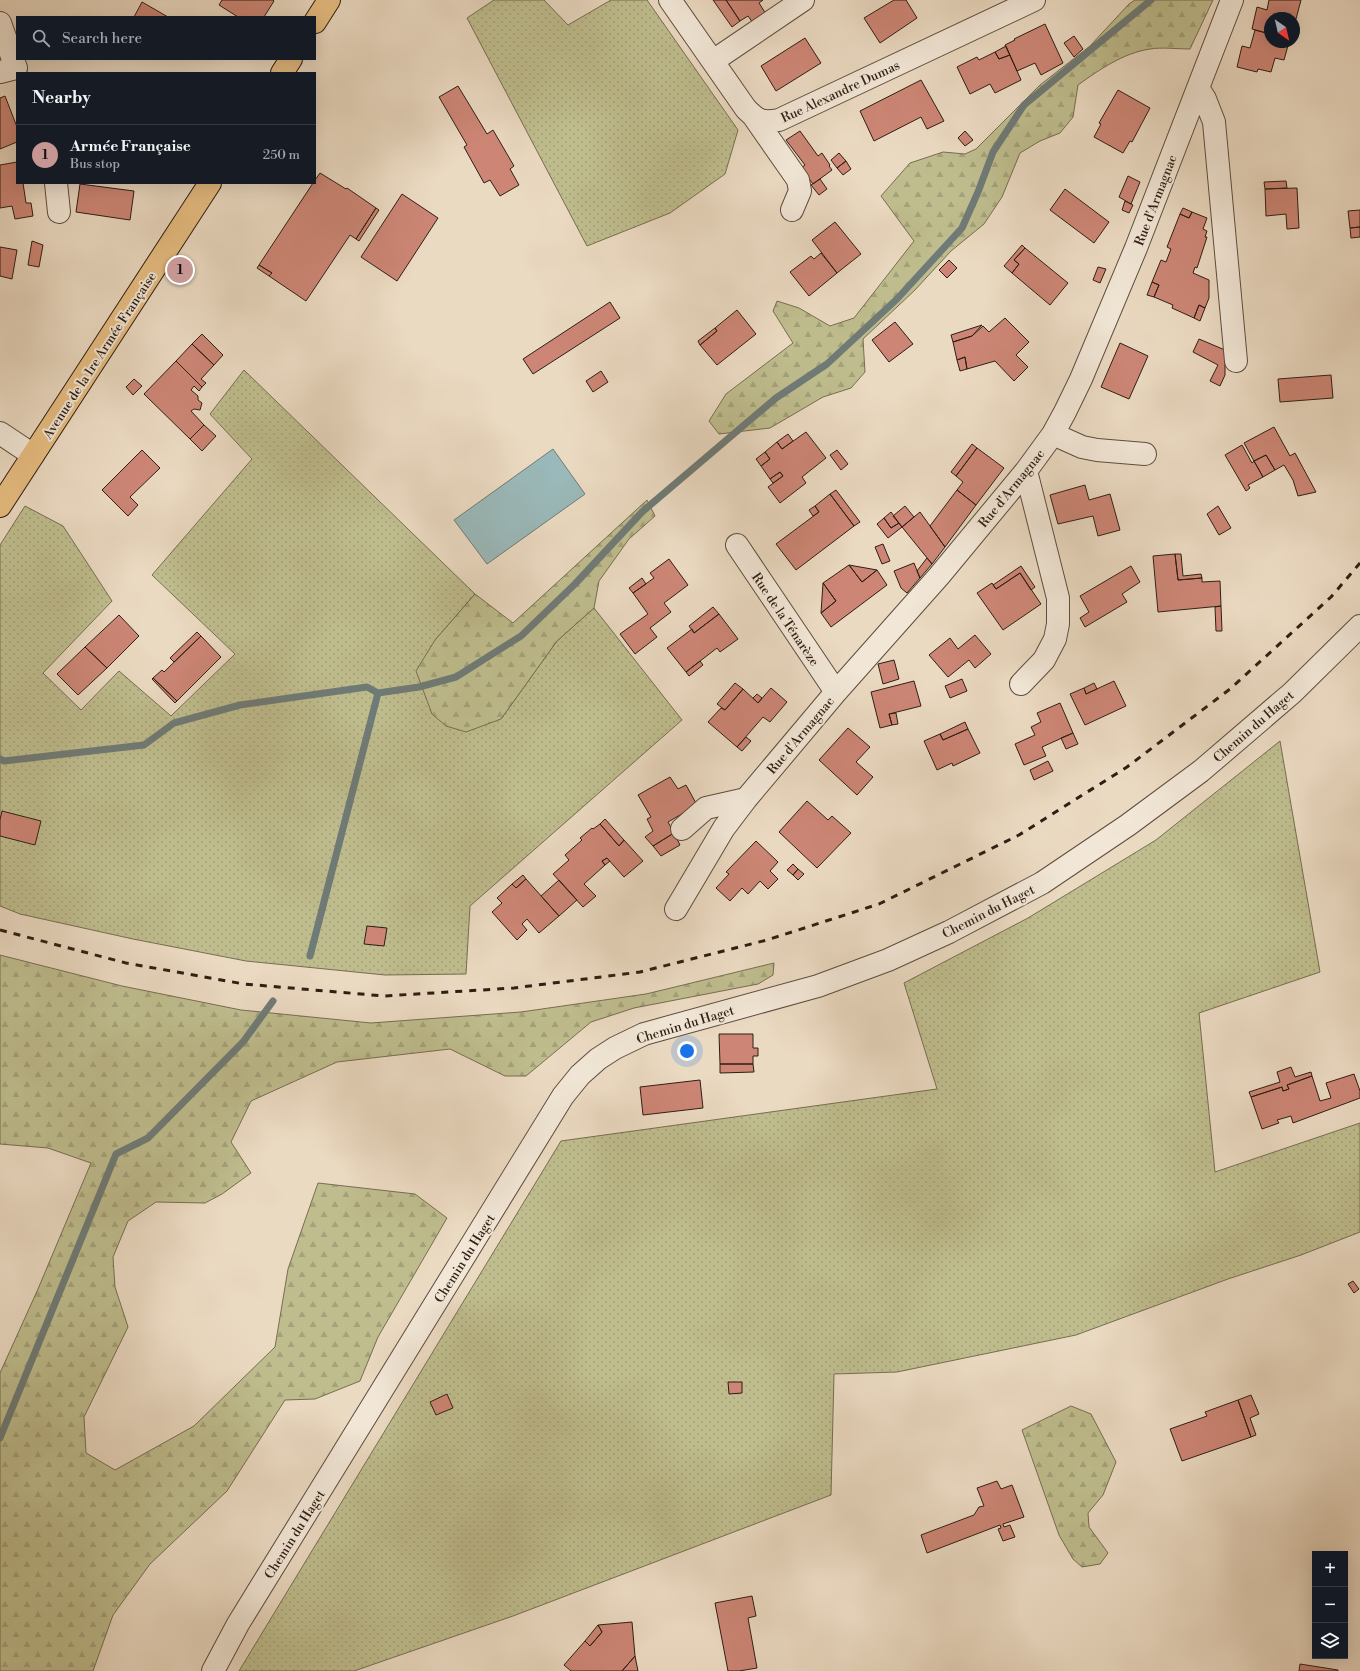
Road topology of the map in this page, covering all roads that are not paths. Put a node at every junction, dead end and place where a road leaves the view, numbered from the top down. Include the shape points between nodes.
1 (329, 0) edge
2 (670, 0) edge
3 (803, 0) edge
4 (1034, 0) edge
5 (1232, 0) edge
6 (316, 20) edge
7 (0, 23) edge
8 (290, 60) edge
9 (713, 61) junction
10 (11, 71) edge
11 (283, 72) edge
12 (1198, 88) junction
13 (754, 117) junction
14 (56, 184) edge
15 (209, 184) edge
16 (792, 210) dead end
17 (59, 212) dead end
18 (1236, 361) dead end
19 (0, 433) edge
20 (1053, 434) junction
21 (1145, 454) dead end
22 (33, 455) junction
23 (1026, 471) junction
24 (0, 506) edge
25 (737, 545) dead end
26 (1360, 626) edge
27 (1022, 684) dead end
28 (836, 692) junction
29 (746, 799) junction
30 (682, 829) dead end
31 (676, 909) dead end
32 (213, 1671) edge

1 - 6 main road
2 - 9 street
3 - 9 street
4 - 13 street, Rue Alexandre Dumas via 779,120 762,121
5 - 12 street, Rue d'Armagnac
7 - 10 street
8 - 11 main road
9 - 13 street
12 - 18 street via 1214,122
12 - 20 street, Rue d'Armagnac via 1136,248 1081,379
13 - 16 street via 798,180 800,191
14 - 17 street
15 - 22 main road, Avenue de la 1re Armée Française
19 - 22 street
20 - 21 street via 1097,450
20 - 23 street, Rue d'Armagnac
22 - 24 main road, Avenue de la 1re Armée Française
23 - 27 street via 1058,598 1058,624 1044,660
23 - 28 street, Rue d'Armagnac via 939,576
25 - 28 street, Rue de la Ténarèze
26 - 32 street, Chemin du Haget via 1292,693 1201,771 1128,825 1042,883 949,932 874,965 818,986 644,1034 615,1048 580,1075 563,1096 238,1624
28 - 29 street, Rue d'Armagnac
29 - 30 street via 706,808
29 - 31 street, Rue d'Armagnac via 724,828

